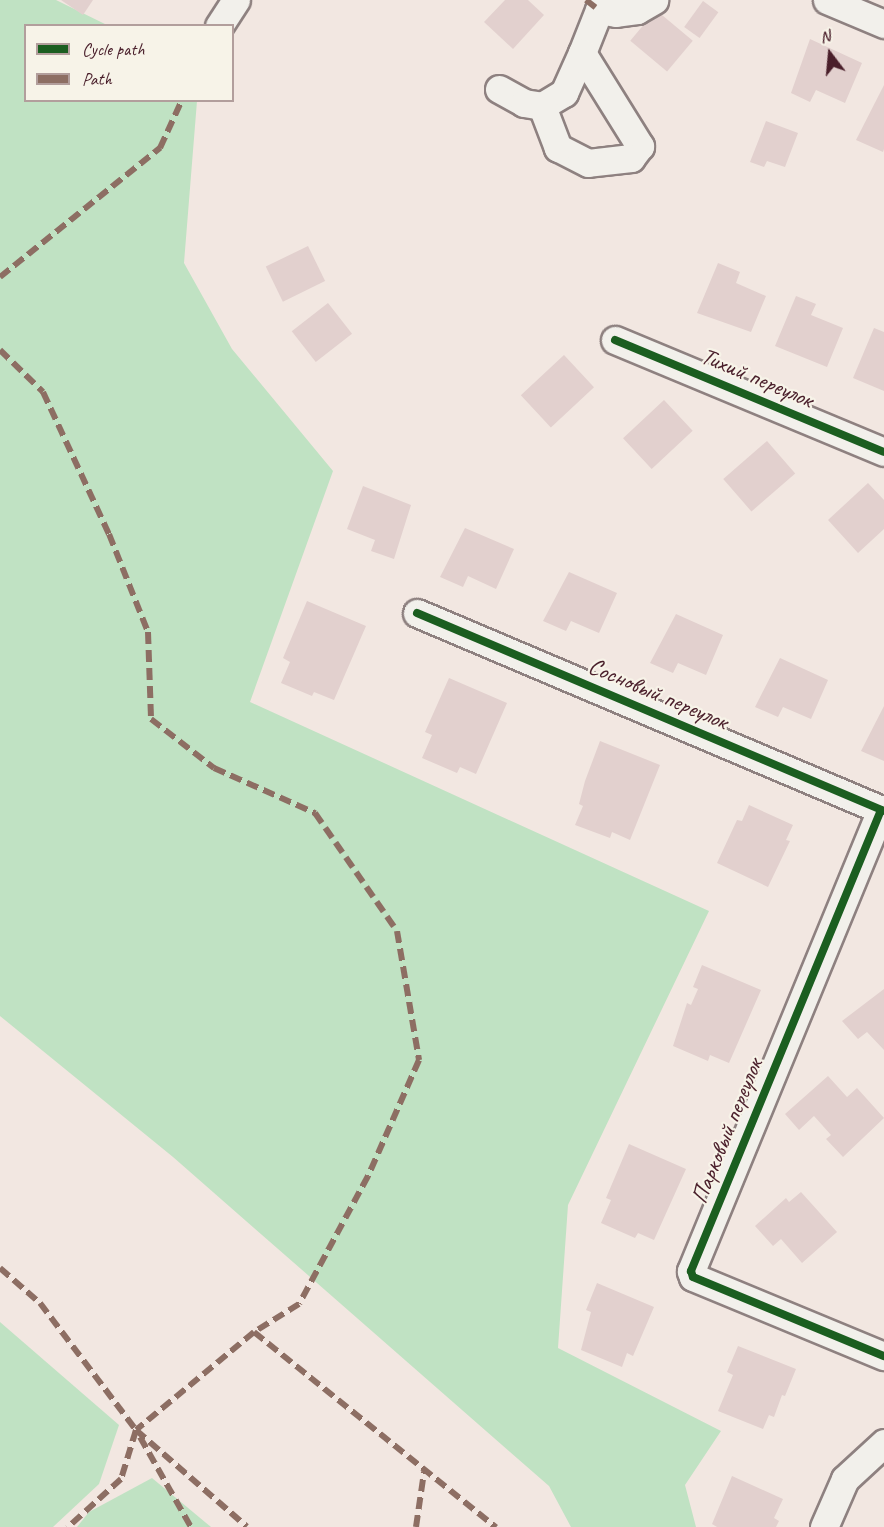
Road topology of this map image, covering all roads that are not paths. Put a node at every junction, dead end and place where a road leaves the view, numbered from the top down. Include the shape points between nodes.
1 (236, 0) edge
2 (654, 0) edge
3 (827, 0) edge
4 (220, 24) edge
5 (884, 24) edge
6 (582, 54) junction
7 (499, 89) dead end
8 (542, 106) junction
9 (615, 340) dead end
10 (884, 452) edge
11 (417, 613) dead end
12 (882, 810) edge
13 (884, 1356) edge
14 (884, 1443) edge
15 (824, 1527) edge

1 - 4 street
2 - 6 street via 637,9 616,13 599,10
3 - 5 street
6 - 8 street via 564,93
6 - 8 street via 640,146 632,158 588,163 558,148
7 - 8 street via 524,103
9 - 10 street, Тихий переулок
11 - 12 street, Сосновый переулок
12 - 13 street, Парковый переулок via 691,1271 693,1276
14 - 15 street via 845,1479

